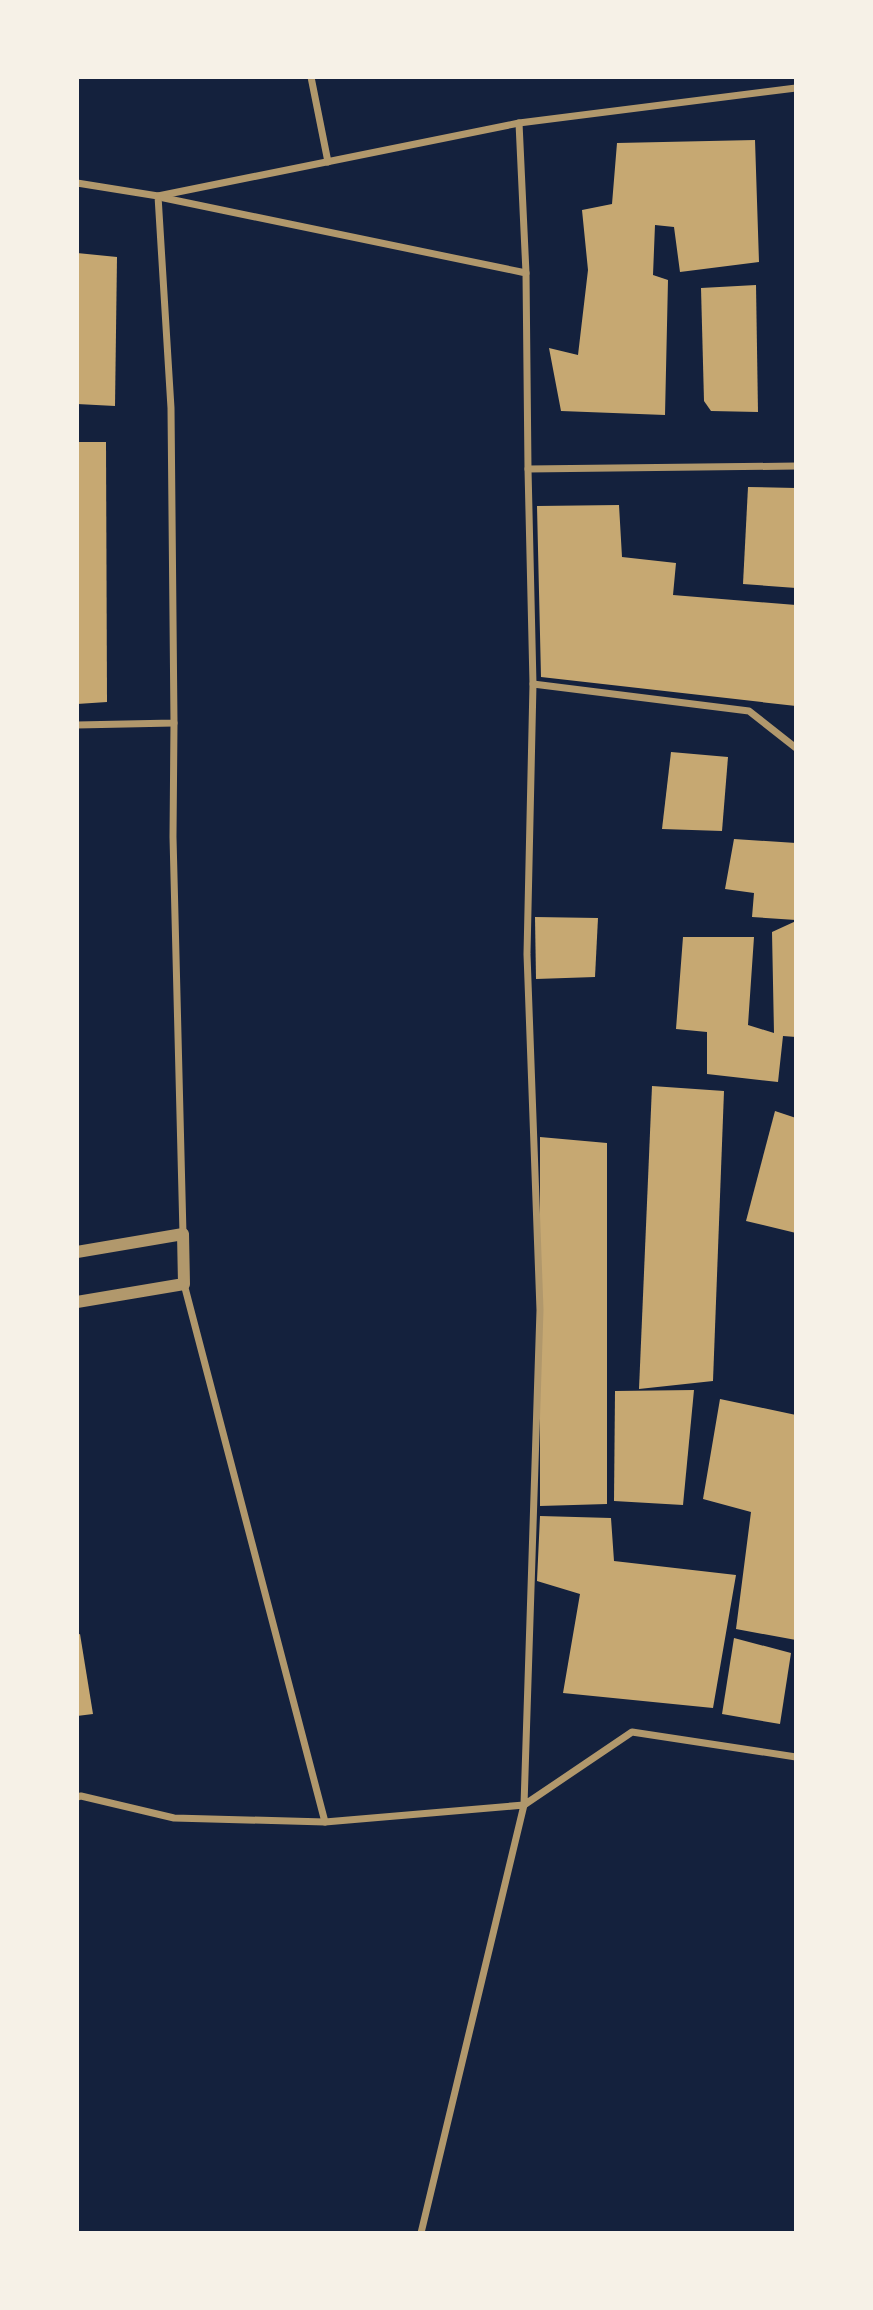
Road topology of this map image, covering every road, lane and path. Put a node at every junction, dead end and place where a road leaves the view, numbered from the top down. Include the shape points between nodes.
1 (311, 77) edge
2 (796, 88) edge
3 (519, 123) junction
4 (328, 162) junction
5 (77, 183) edge
6 (158, 196) junction
7 (526, 273) junction
8 (796, 466) edge
9 (528, 469) junction
10 (533, 684) junction
11 (174, 723) junction
12 (77, 725) edge
13 (796, 748) edge
14 (183, 1234) junction
15 (77, 1252) edge
16 (184, 1284) junction
17 (77, 1302) edge
18 (796, 1757) edge
19 (77, 1797) edge
20 (524, 1805) junction
21 (325, 1822) junction
22 (421, 2233) edge

1 - 4 street
2 - 3 street
3 - 4 street
3 - 7 street
4 - 6 street
5 - 6 street
6 - 7 street
6 - 11 street via 171,408
7 - 9 street
8 - 9 street
9 - 10 street
10 - 13 street via 749,711
10 - 20 street via 527,954 540,1310
11 - 12 street
11 - 14 street
14 - 15 street
14 - 16 street
16 - 17 street
16 - 21 street
18 - 20 street via 632,1732
19 - 21 street via 174,1818
20 - 21 street
20 - 22 street

